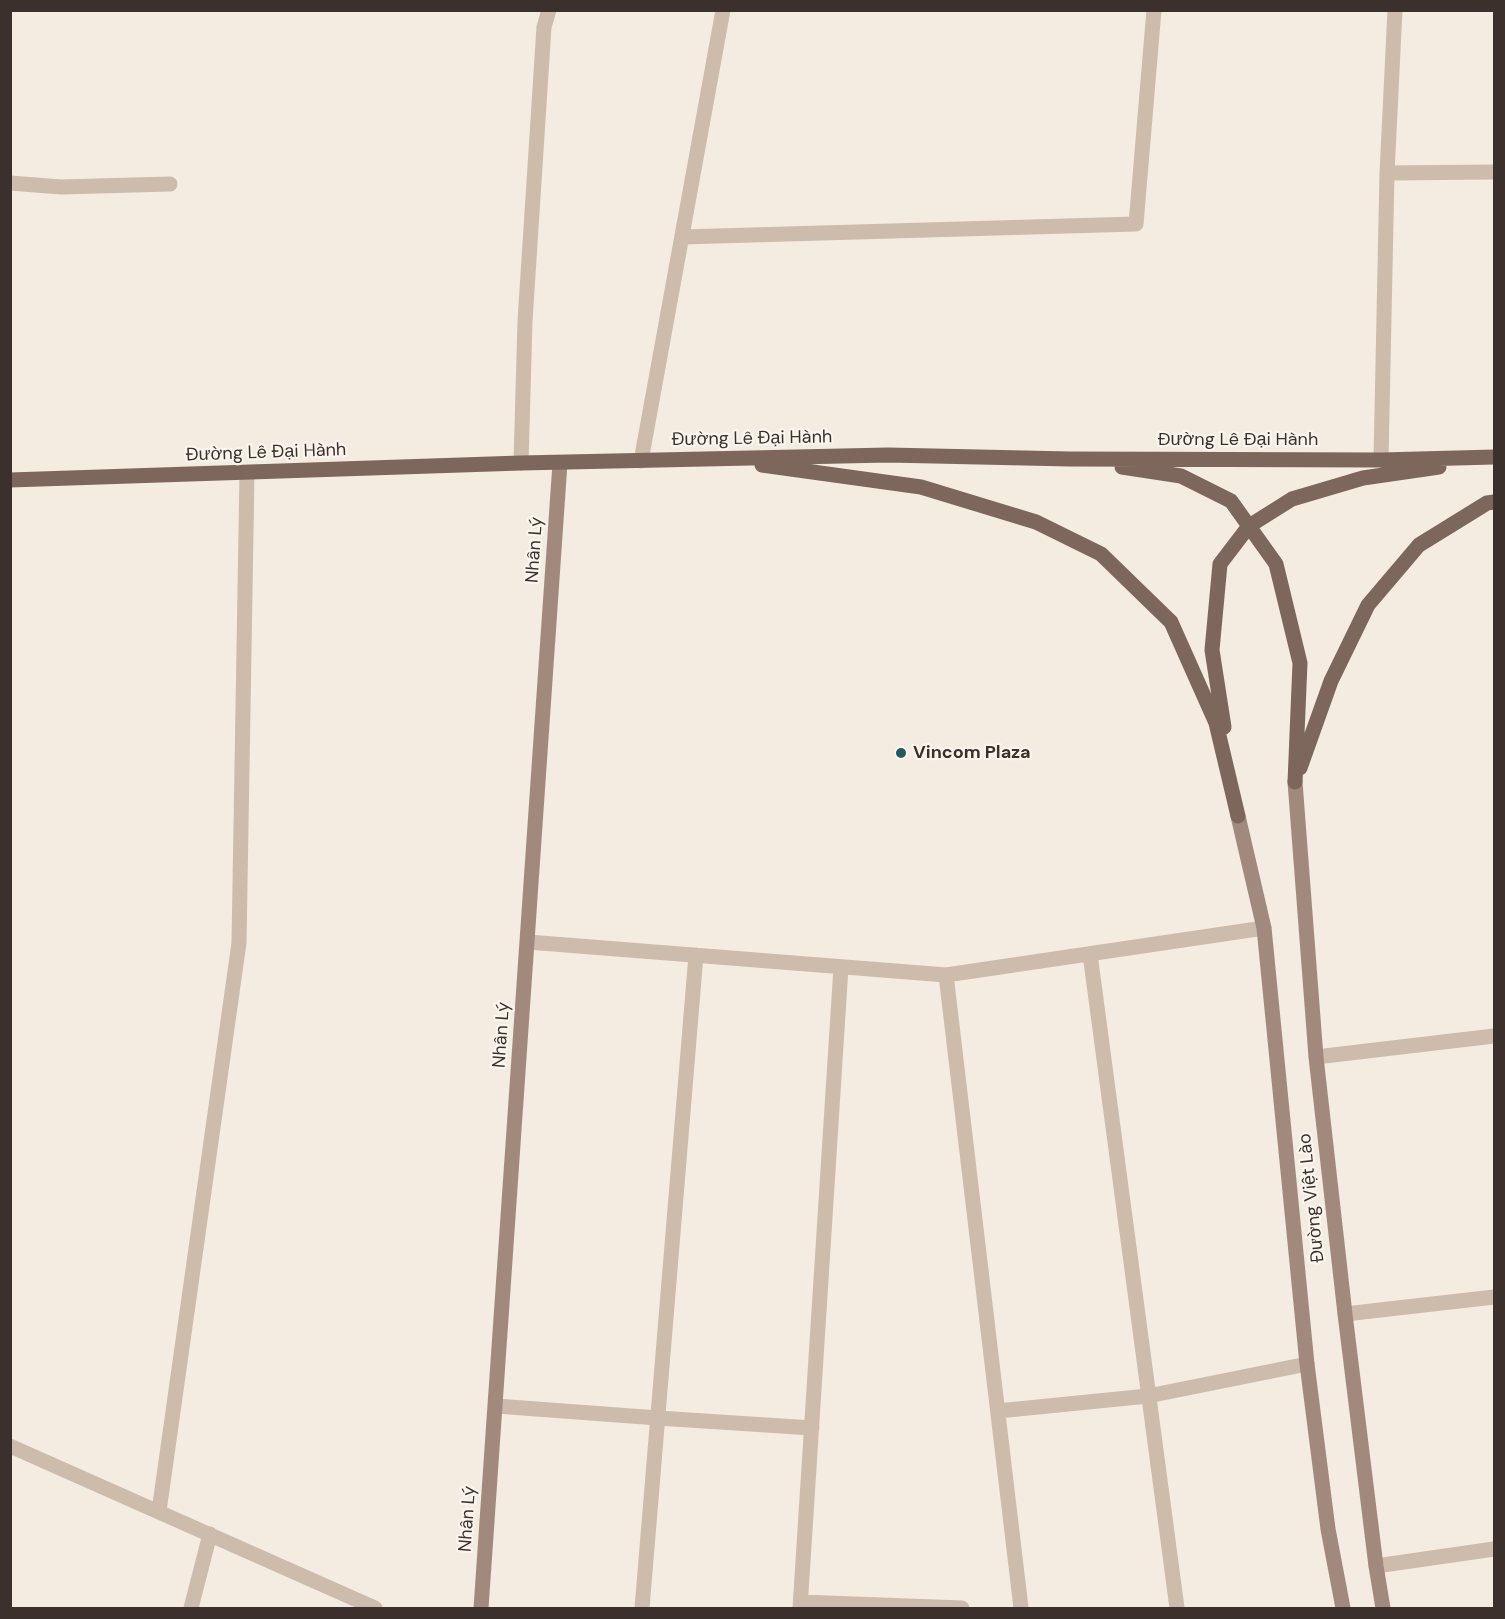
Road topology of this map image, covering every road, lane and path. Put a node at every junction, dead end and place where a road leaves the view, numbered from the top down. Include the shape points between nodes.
1 (549, 10) edge
2 (723, 10) edge
3 (1154, 10) edge
4 (1395, 10) edge
5 (1494, 172) edge
6 (1387, 173) junction
7 (10, 183) edge
8 (170, 184) dead end
9 (682, 237) junction
10 (1494, 458) edge
11 (717, 459) junction
12 (1070, 459) junction
13 (1381, 460) junction
14 (641, 461) junction
15 (521, 464) junction
16 (560, 464) junction
17 (247, 473) junction
18 (10, 480) edge
19 (1494, 502) edge
20 (1249, 526) junction
21 (1295, 782) junction
22 (1238, 816) junction
23 (1264, 928) junction
24 (528, 942) junction
25 (1089, 954) junction
26 (696, 955) junction
27 (841, 967) junction
28 (946, 975) junction
29 (1494, 1036) edge
30 (1316, 1057) junction
31 (1494, 1297) edge
32 (1345, 1314) junction
33 (1307, 1364) junction
34 (1148, 1396) junction
35 (495, 1406) junction
36 (998, 1411) junction
37 (658, 1418) junction
38 (812, 1428) junction
39 (10, 1446) edge
40 (159, 1511) junction
41 (210, 1534) junction
42 (1494, 1549) edge
43 (1376, 1566) junction
44 (800, 1605) edge
45 (191, 1608) edge
46 (375, 1608) edge
47 (482, 1608) edge
48 (642, 1608) edge
49 (962, 1608) edge
50 (1021, 1608) edge
51 (1177, 1608) edge
52 (1343, 1608) edge
53 (1383, 1608) edge

1 - 15 street via 544,27 525,321
2 - 9 street
3 - 9 street via 1136,224
4 - 6 street
5 - 6 street
6 - 13 street
7 - 8 street via 61,187
9 - 14 street
10 - 13 main road, Đường Lê Đại Hành
10 - 20 main road via 1363,478 1292,499
11 - 12 main road, Đường Lê Đại Hành via 888,455
11 - 14 main road, Đường Lê Đại Hành
11 - 22 main road via 921,487 1036,522 1101,554 1171,622 1216,723
12 - 13 main road, Đường Lê Đại Hành
12 - 20 main road via 1181,476 1231,501
14 - 16 main road, Đường Lê Đại Hành
15 - 16 main road, Đường Lê Đại Hành
15 - 17 main road, Đường Lê Đại Hành
16 - 24 main road, Nhân Lý
17 - 18 main road, Đường Lê Đại Hành
17 - 40 street via 239,943
19 - 21 main road via 1486,503 1419,544 1368,605 1331,681
20 - 21 main road via 1276,564 1300,663
20 - 22 main road via 1220,564 1212,650
21 - 30 main road, Đường Việt Lào
22 - 23 main road, Đường Việt Lào
23 - 25 street
23 - 33 main road, Đường Việt Lào
24 - 26 street
24 - 35 main road, Nhân Lý
25 - 28 street
25 - 34 street
26 - 27 street
26 - 37 street
27 - 28 street
27 - 38 street
28 - 36 street
29 - 30 street
30 - 32 main road, Đường Việt Lào
31 - 32 street
32 - 43 main road, Đường Việt Lào
33 - 34 street
33 - 52 main road, Đường Việt Lào via 1328,1529
34 - 36 street
34 - 51 street
35 - 37 street
35 - 47 main road, Nhân Lý
36 - 50 street
37 - 38 street
37 - 48 street
38 - 44 street
39 - 40 street
40 - 41 street
41 - 45 street
41 - 46 street
42 - 43 street
43 - 53 main road, Đường Việt Lào
44 - 49 street

